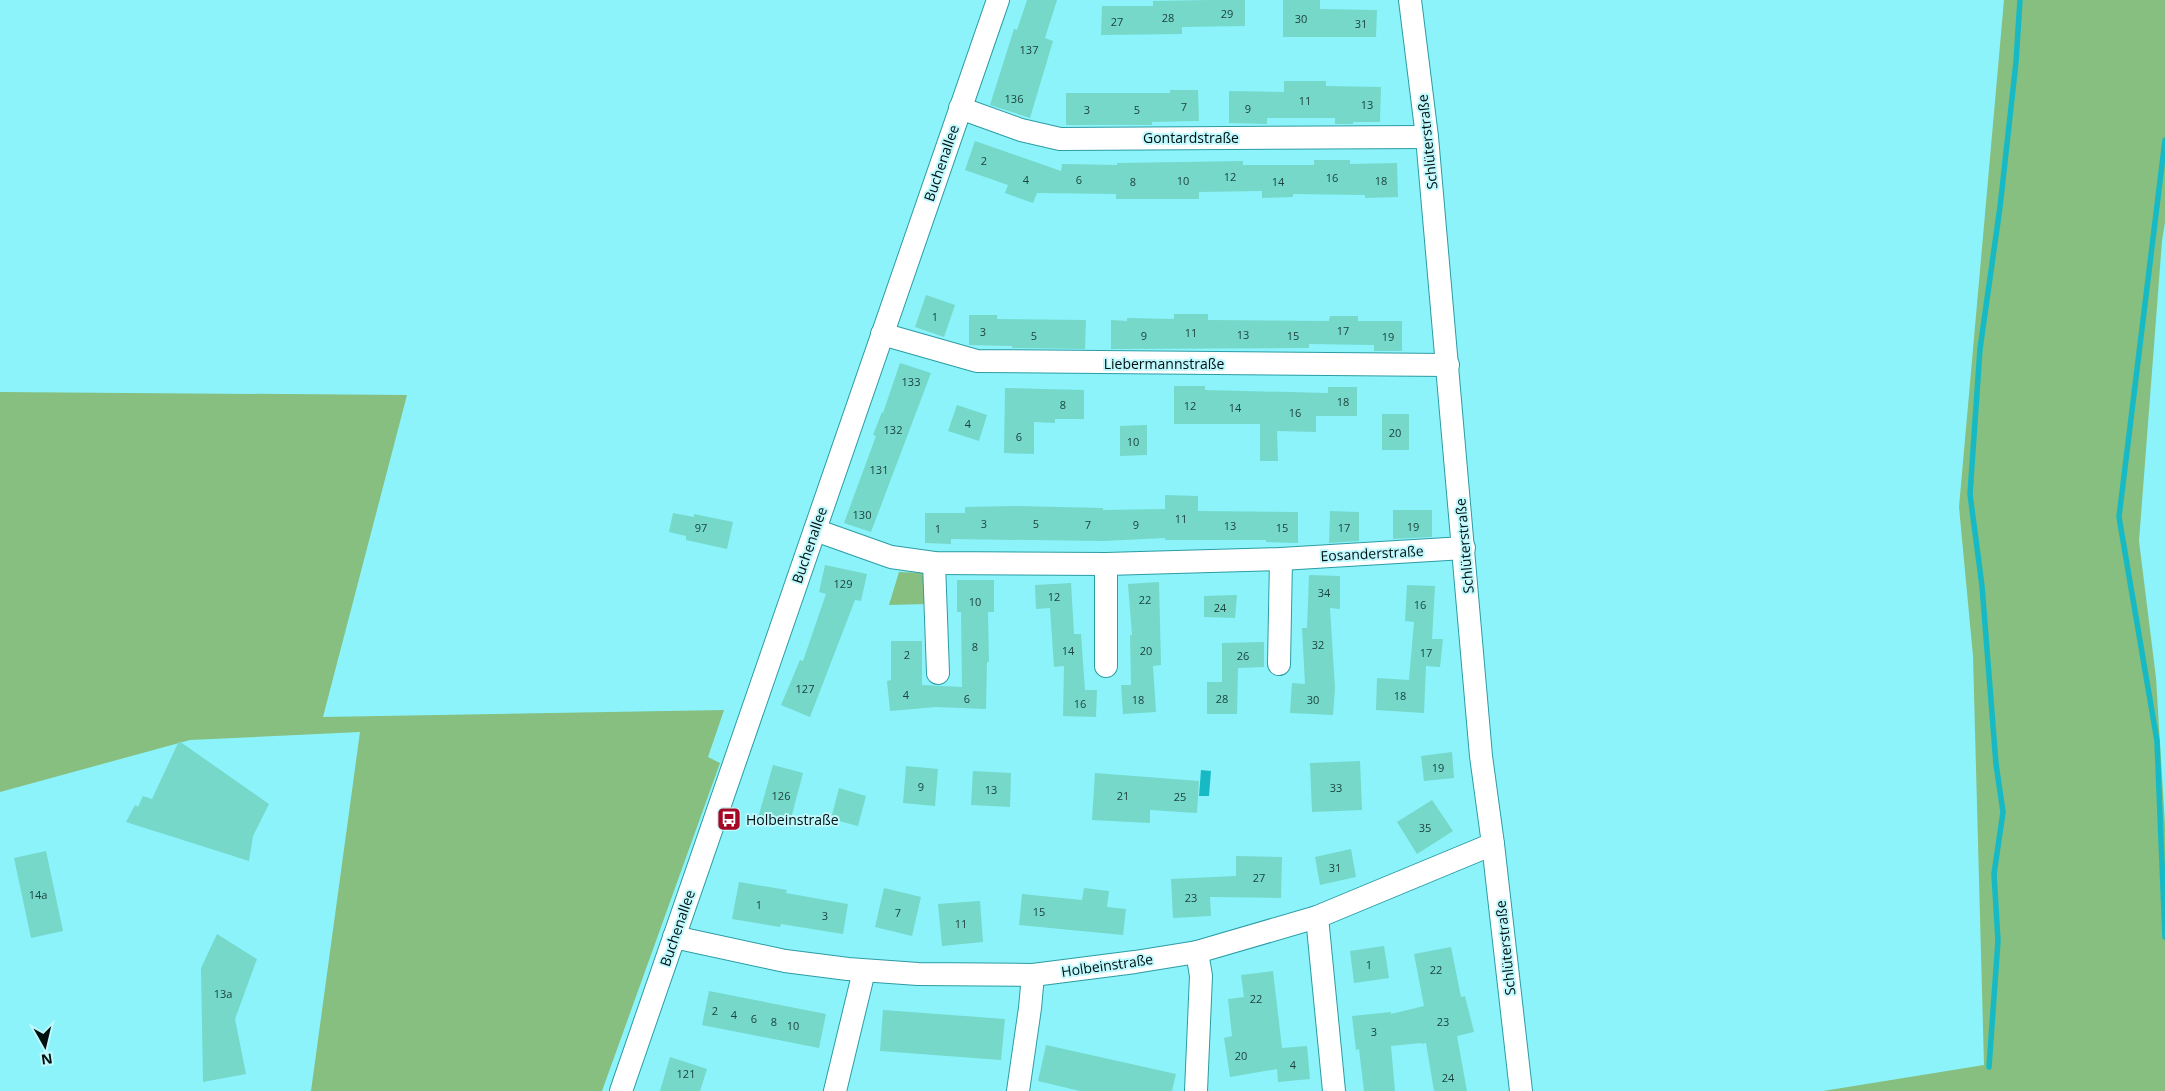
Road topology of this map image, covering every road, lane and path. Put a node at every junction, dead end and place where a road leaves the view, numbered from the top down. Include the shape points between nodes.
1 (998, 0) edge
2 (1410, 0) edge
3 (960, 108) junction
4 (1427, 137) junction
5 (882, 334) junction
6 (1448, 365) junction
7 (815, 530) junction
8 (1464, 548) junction
9 (1281, 559) junction
10 (934, 563) junction
11 (1106, 564) junction
12 (1279, 664) dead end
13 (1106, 666) dead end
14 (938, 673) dead end
15 (1493, 844) junction
16 (1317, 917) junction
17 (674, 937) junction
18 (1198, 952) junction
19 (864, 971) junction
20 (1033, 975) junction
21 (621, 1091) edge
22 (835, 1091) edge
23 (1018, 1091) edge
24 (1196, 1091) edge
25 (1334, 1091) edge
26 (1521, 1091) edge

1 - 3 street, Buchenallee
2 - 4 street, Schlüterstraße
3 - 4 street, Gontardstraße via 1021,130 1060,138
3 - 5 street, Buchenallee
4 - 6 street, Schlüterstraße
5 - 6 street, Liebermannstraße via 977,362
5 - 7 street, Buchenallee
6 - 8 street, Schlüterstraße
7 - 10 street, Eosanderstraße via 891,557
7 - 17 street, Buchenallee
8 - 9 street, Eosanderstraße
8 - 15 street, Schlüterstraße via 1481,756
9 - 11 street, Eosanderstraße
9 - 12 street
10 - 11 street, Eosanderstraße
10 - 14 street
11 - 13 street
15 - 16 street, Holbeinstraße
15 - 26 street, Schlüterstraße
16 - 18 street, Holbeinstraße
16 - 25 street
17 - 19 street, Holbeinstraße via 785,961
17 - 21 street, Buchenallee
18 - 20 street, Holbeinstraße
18 - 24 street via 1201,976
19 - 20 street, Holbeinstraße
19 - 22 street
20 - 23 street

